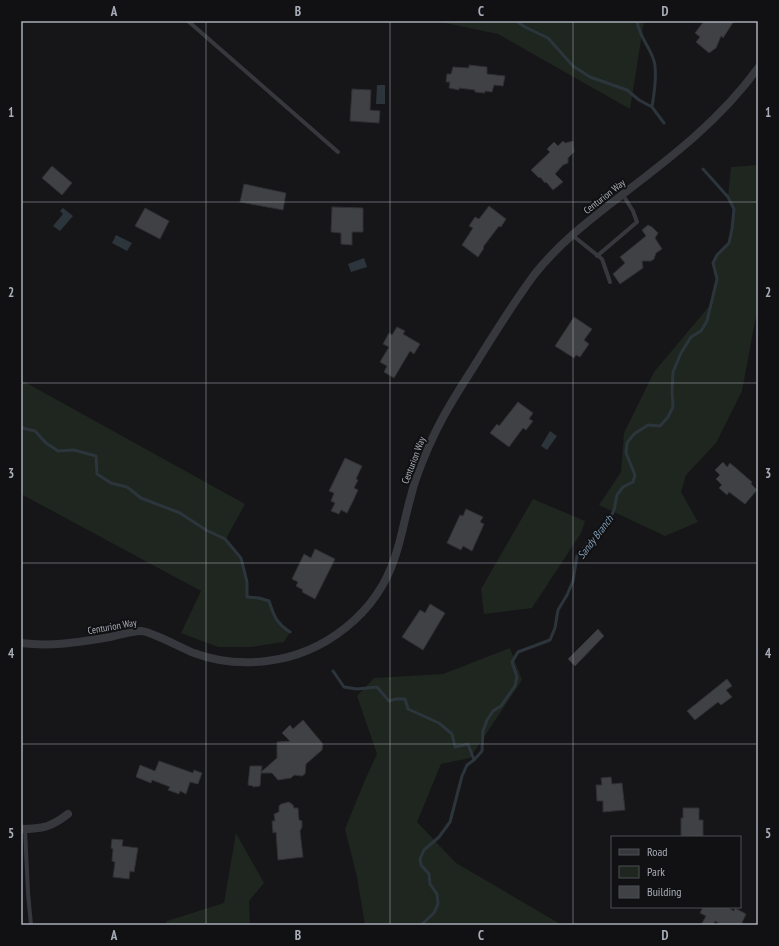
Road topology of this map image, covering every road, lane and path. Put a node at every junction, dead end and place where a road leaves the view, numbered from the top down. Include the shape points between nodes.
1 (188, 21) edge
2 (758, 68) edge
3 (338, 152) dead end
4 (622, 195) junction
5 (572, 235) junction
6 (597, 256) junction
7 (610, 282) dead end
8 (21, 643) edge
9 (68, 814) dead end
10 (23, 829) edge
11 (31, 925) edge

1 - 3 lane
2 - 4 street, Centurion Way via 730,104 706,127
4 - 5 street, Centurion Way
4 - 6 lane via 637,222
5 - 6 lane
5 - 8 street, Centurion Way via 554,251 523,290 444,414 417,476 395,558 387,576 368,606 342,631 328,641 288,658 245,663 209,658 144,630 78,643
6 - 7 lane via 602,259
9 - 10 street via 56,823 41,829
10 - 11 lane

